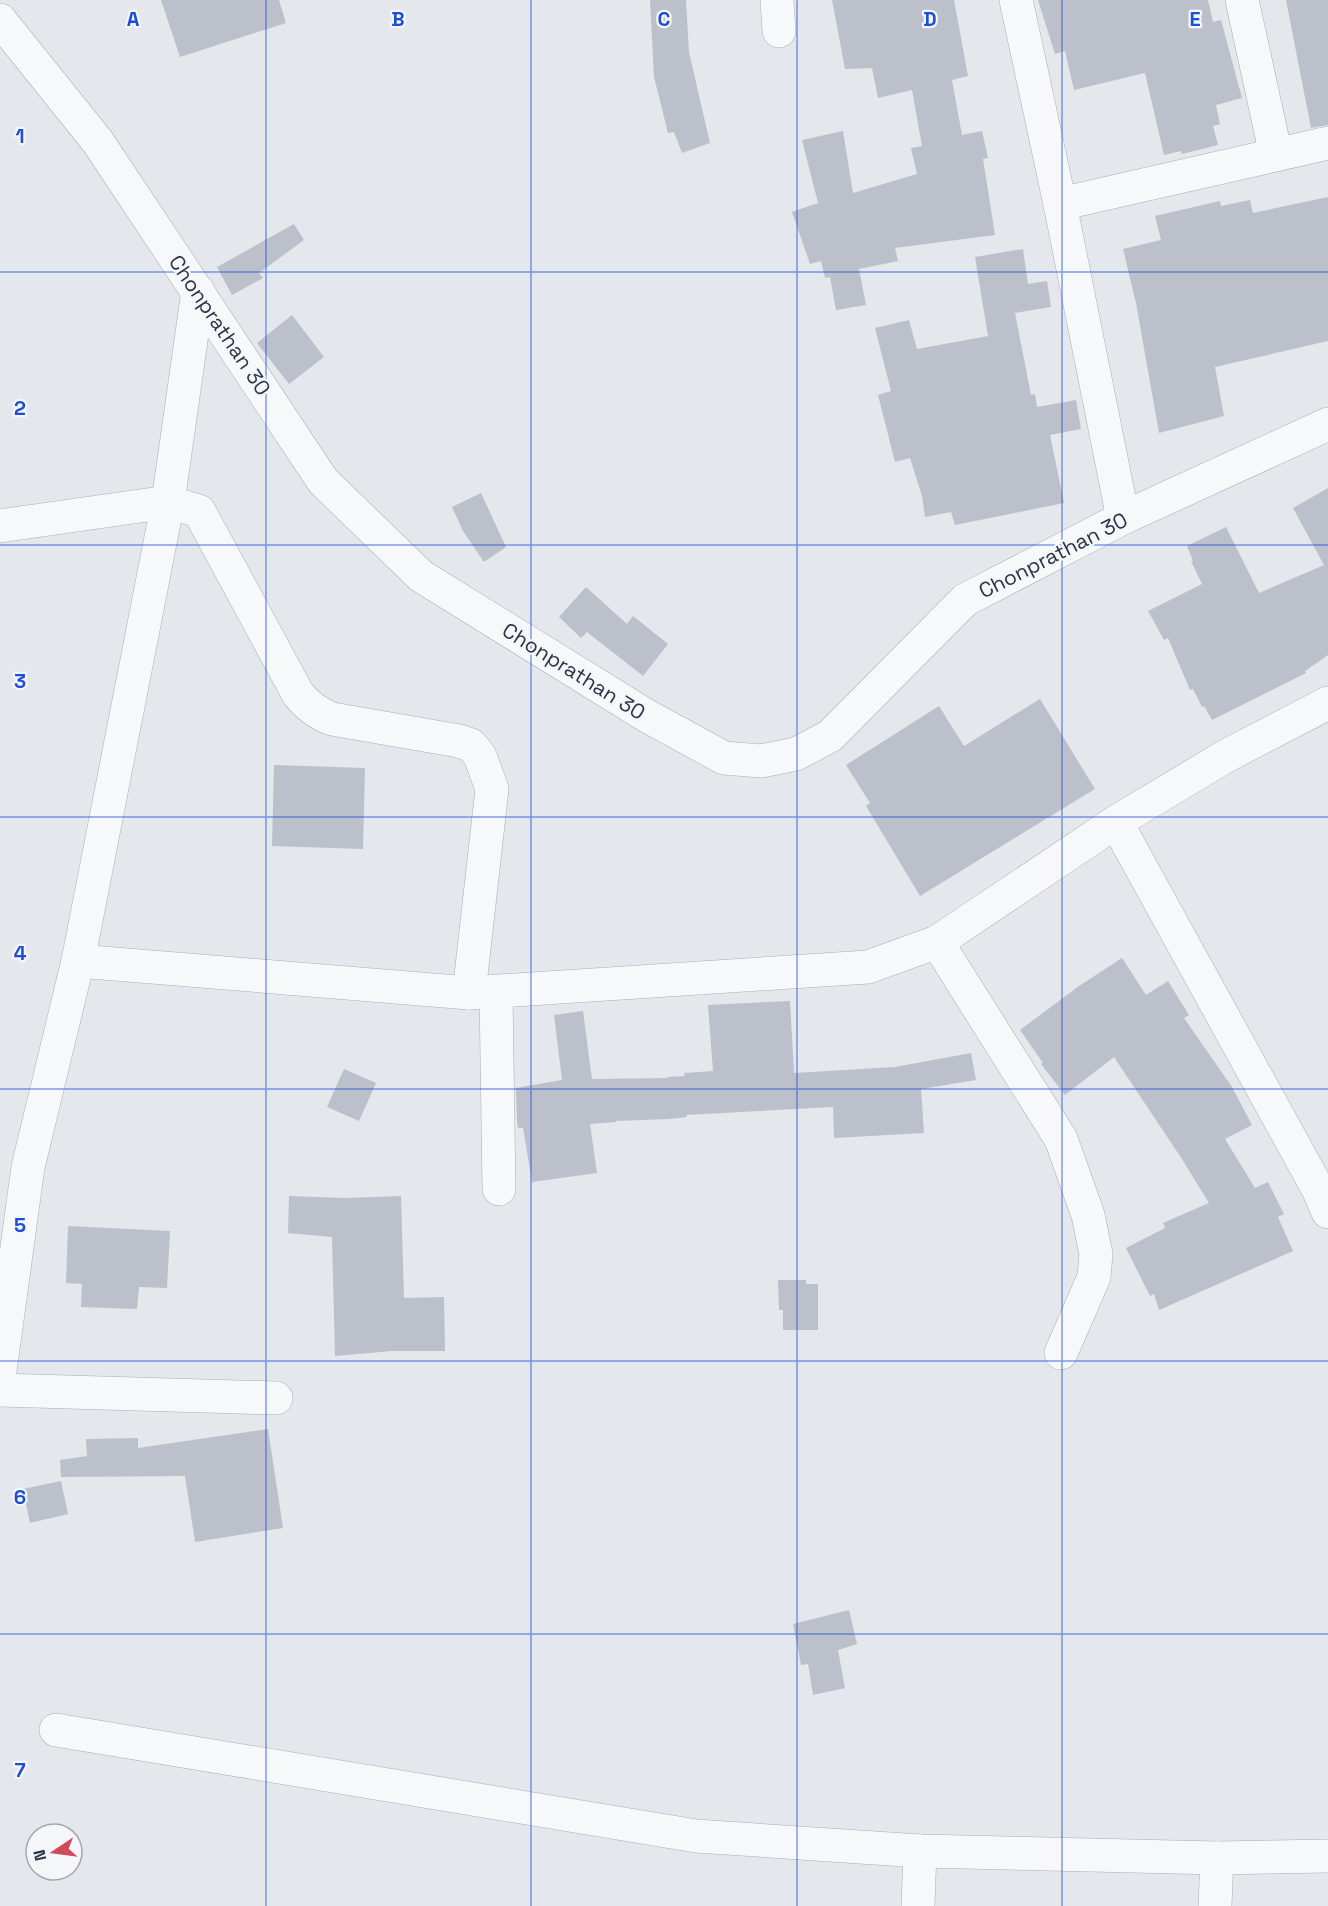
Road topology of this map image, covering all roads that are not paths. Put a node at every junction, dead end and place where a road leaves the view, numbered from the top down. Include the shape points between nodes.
1 (1016, 0) edge
2 (1242, 0) edge
3 (0, 20) edge
4 (1328, 143) edge
5 (1276, 155) junction
6 (1060, 204) junction
7 (198, 291) junction
8 (1328, 424) edge
9 (168, 502) junction
10 (1123, 518) junction
11 (0, 526) edge
12 (1328, 703) edge
13 (1116, 822) junction
14 (937, 942) junction
15 (78, 961) junction
16 (482, 993) junction
17 (499, 1189) dead end
18 (1328, 1212) edge
19 (1061, 1353) dead end
20 (0, 1371) edge
21 (0, 1390) edge
22 (276, 1398) dead end
23 (56, 1730) dead end
24 (920, 1851) junction
25 (1328, 1856) edge
26 (1217, 1858) junction
27 (918, 1906) edge
28 (1215, 1906) edge

1 - 6 street
2 - 5 street
3 - 7 street, Chonprathan 30 via 98,142
4 - 5 street
5 - 6 street
6 - 10 street
7 - 9 street
7 - 10 street, Chonprathan 30 via 323,481 421,576 646,716 724,758 761,761 796,754 830,736 965,600
8 - 10 street, Chonprathan 30
9 - 11 street
9 - 15 street
9 - 16 street via 200,511 308,706 332,719 459,741 471,745 480,756 492,789
12 - 13 street via 1226,756
13 - 14 street
13 - 18 street
14 - 16 street via 868,967
14 - 19 street via 1061,1139 1088,1215 1096,1254 1094,1277
15 - 16 street
15 - 20 street via 28,1167
16 - 17 street
21 - 22 street
23 - 24 street via 696,1836
24 - 26 street
24 - 27 street
25 - 26 street
26 - 28 street

